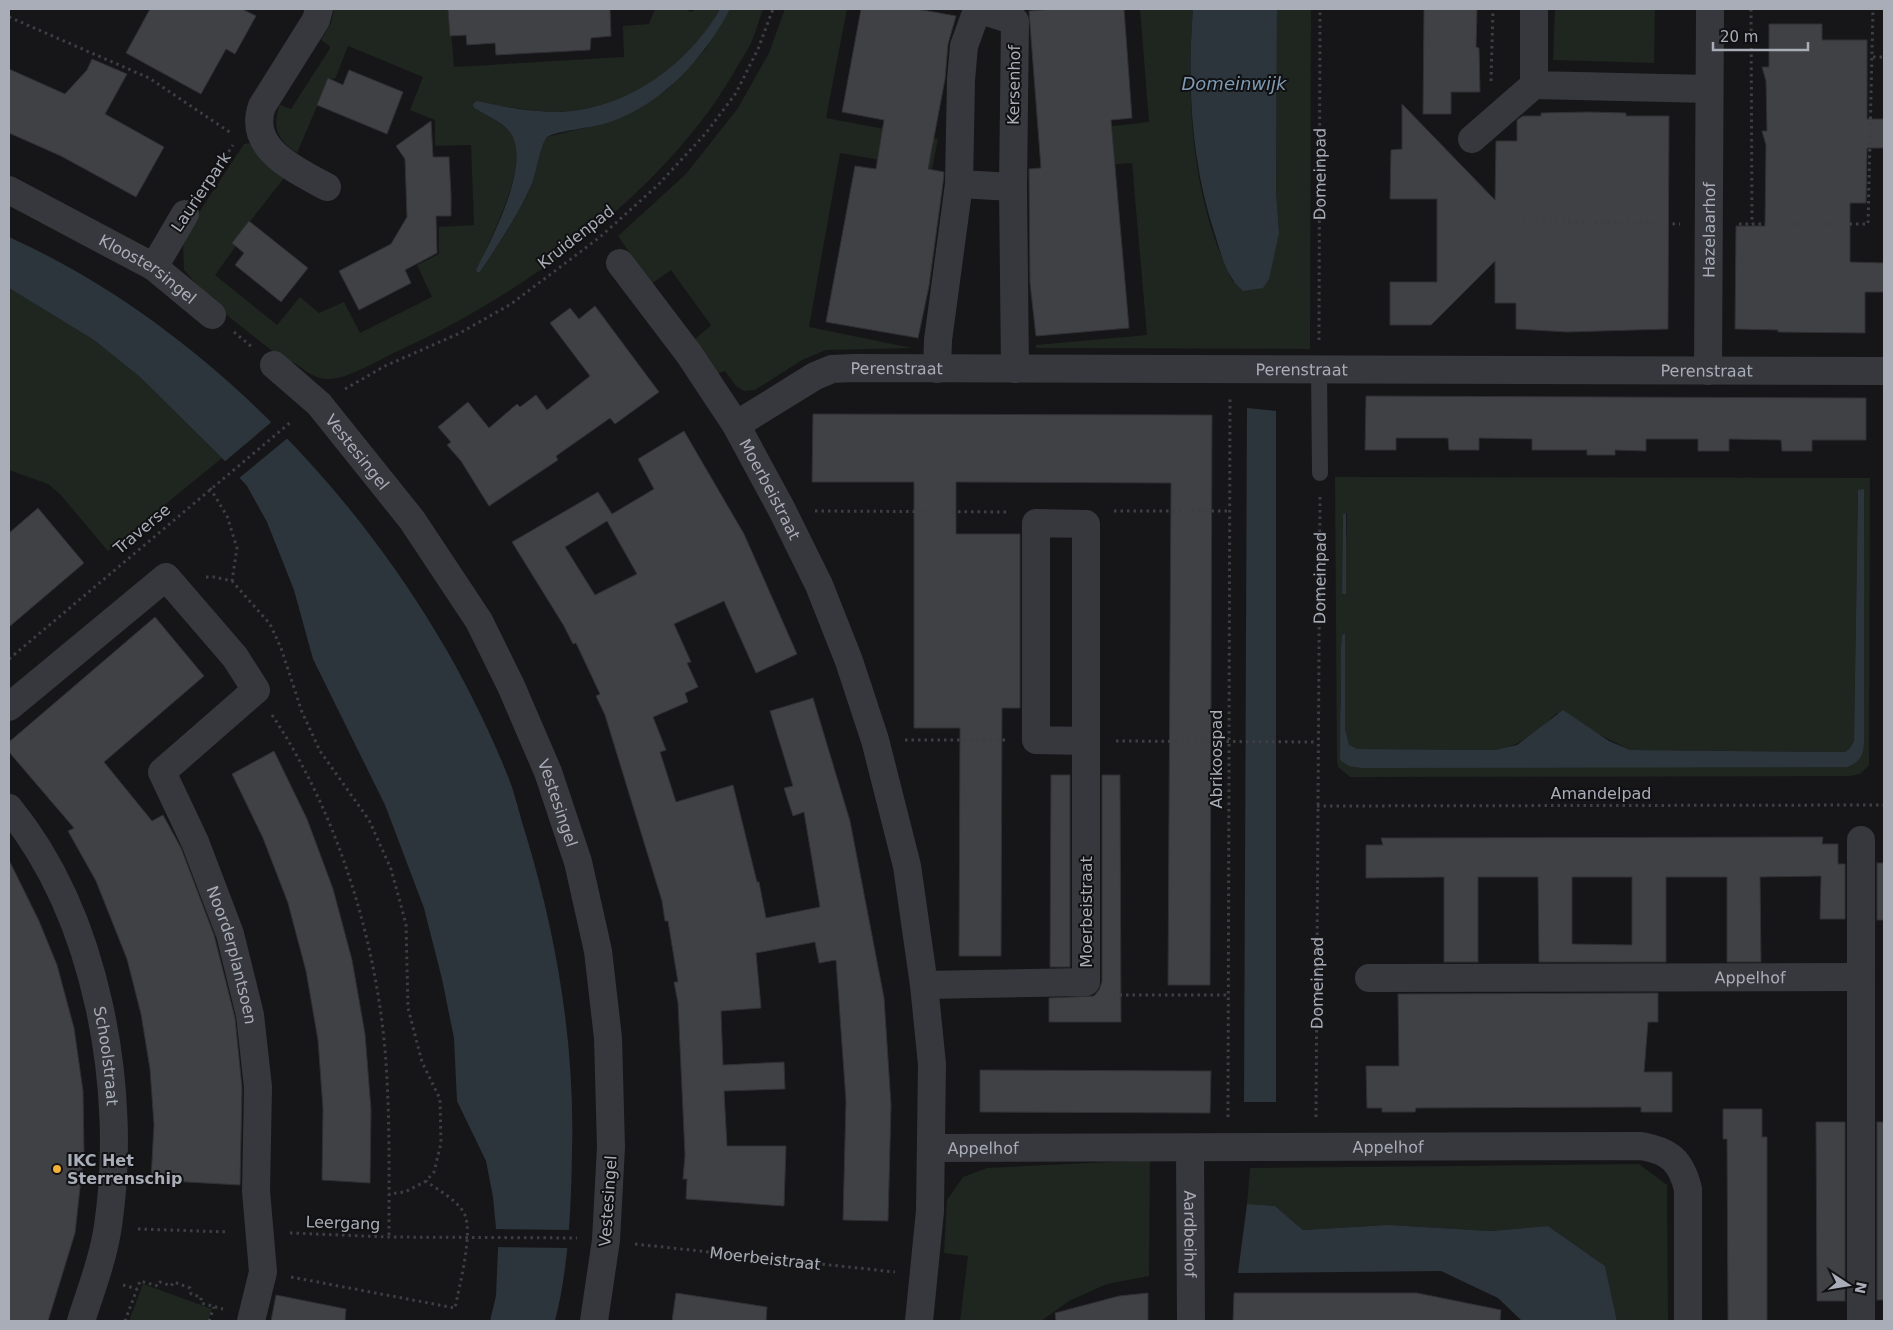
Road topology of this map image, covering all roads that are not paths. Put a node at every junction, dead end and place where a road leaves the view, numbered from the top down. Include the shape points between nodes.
1 (319, 9) edge
2 (978, 9) edge
3 (1534, 9) edge
4 (1710, 9) edge
5 (1534, 85) junction
6 (1709, 89) junction
7 (1481, 131) road end
8 (959, 184) junction
9 (1013, 187) junction
10 (327, 188) dead end
11 (9, 190) edge
12 (185, 214) road end
13 (620, 263) dead end
14 (154, 267) junction
15 (212, 315) road end
16 (274, 365) road end
17 (937, 369) junction
18 (1015, 369) junction
19 (1319, 371) junction
20 (1708, 371) junction
21 (1884, 371) edge
22 (736, 426) junction
23 (1320, 473) road end
24 (9, 707) edge
25 (1086, 741) junction
26 (9, 808) edge
27 (1861, 840) dead end
28 (1861, 977) junction
29 (1369, 978) dead end
30 (924, 985) junction
31 (932, 1148) junction
32 (1190, 1148) junction
33 (252, 1320) edge
34 (81, 1321) edge
35 (594, 1321) edge
36 (919, 1321) edge
37 (1191, 1321) edge
38 (1688, 1321) edge
39 (1862, 1321) edge

1 - 10 street via 316,20 248,132 281,161
2 - 8 street, Kersenhof via 964,46 962,63
2 - 9 street, Kersenhof via 1014,21
3 - 5 street
4 - 6 street, Hazelaarhof
5 - 6 street
5 - 7 street
6 - 20 street, Hazelaarhof
8 - 9 street
8 - 17 street, Kersenhof
9 - 18 street, Kersenhof
11 - 14 street, Kloostersingel
12 - 14 street, Laurierpark
13 - 22 street, Moerbeistraat via 689,354
14 - 15 street, Kloostersingel
16 - 35 street, Vestesingel via 319,404 412,520 479,621 548,772 578,862 599,960 608,1038 611,1146 606,1240
17 - 18 street, Perenstraat
17 - 22 street, Perenstraat via 832,370 815,376
18 - 19 street, Perenstraat
19 - 20 street, Perenstraat
19 - 23 lane
20 - 21 street, Perenstraat
22 - 30 street, Moerbeistraat via 819,586 849,661 875,740 907,866
24 - 33 street, Noorderplantsoen via 170,582 235,657 256,690 162,772 195,842 230,934 250,1015 258,1087 256,1191 263,1272
25 - 25 street, Moerbeistraat via 1086,524 1036,523 1036,740
25 - 30 street, Moerbeistraat via 1086,982
26 - 34 street, Schoolstraat via 54,876 80,942 103,1018 112,1083 115,1143 107,1228
27 - 28 street
28 - 29 street, Appelhof
28 - 39 street
30 - 31 street, Moerbeistraat via 932,1064
31 - 32 street, Appelhof
31 - 36 street, Moerbeistraat via 925,1276
32 - 37 street, Aardbeihof
32 - 38 street, Appelhof via 1641,1146 1658,1149 1672,1157 1684,1170 1688,1189

